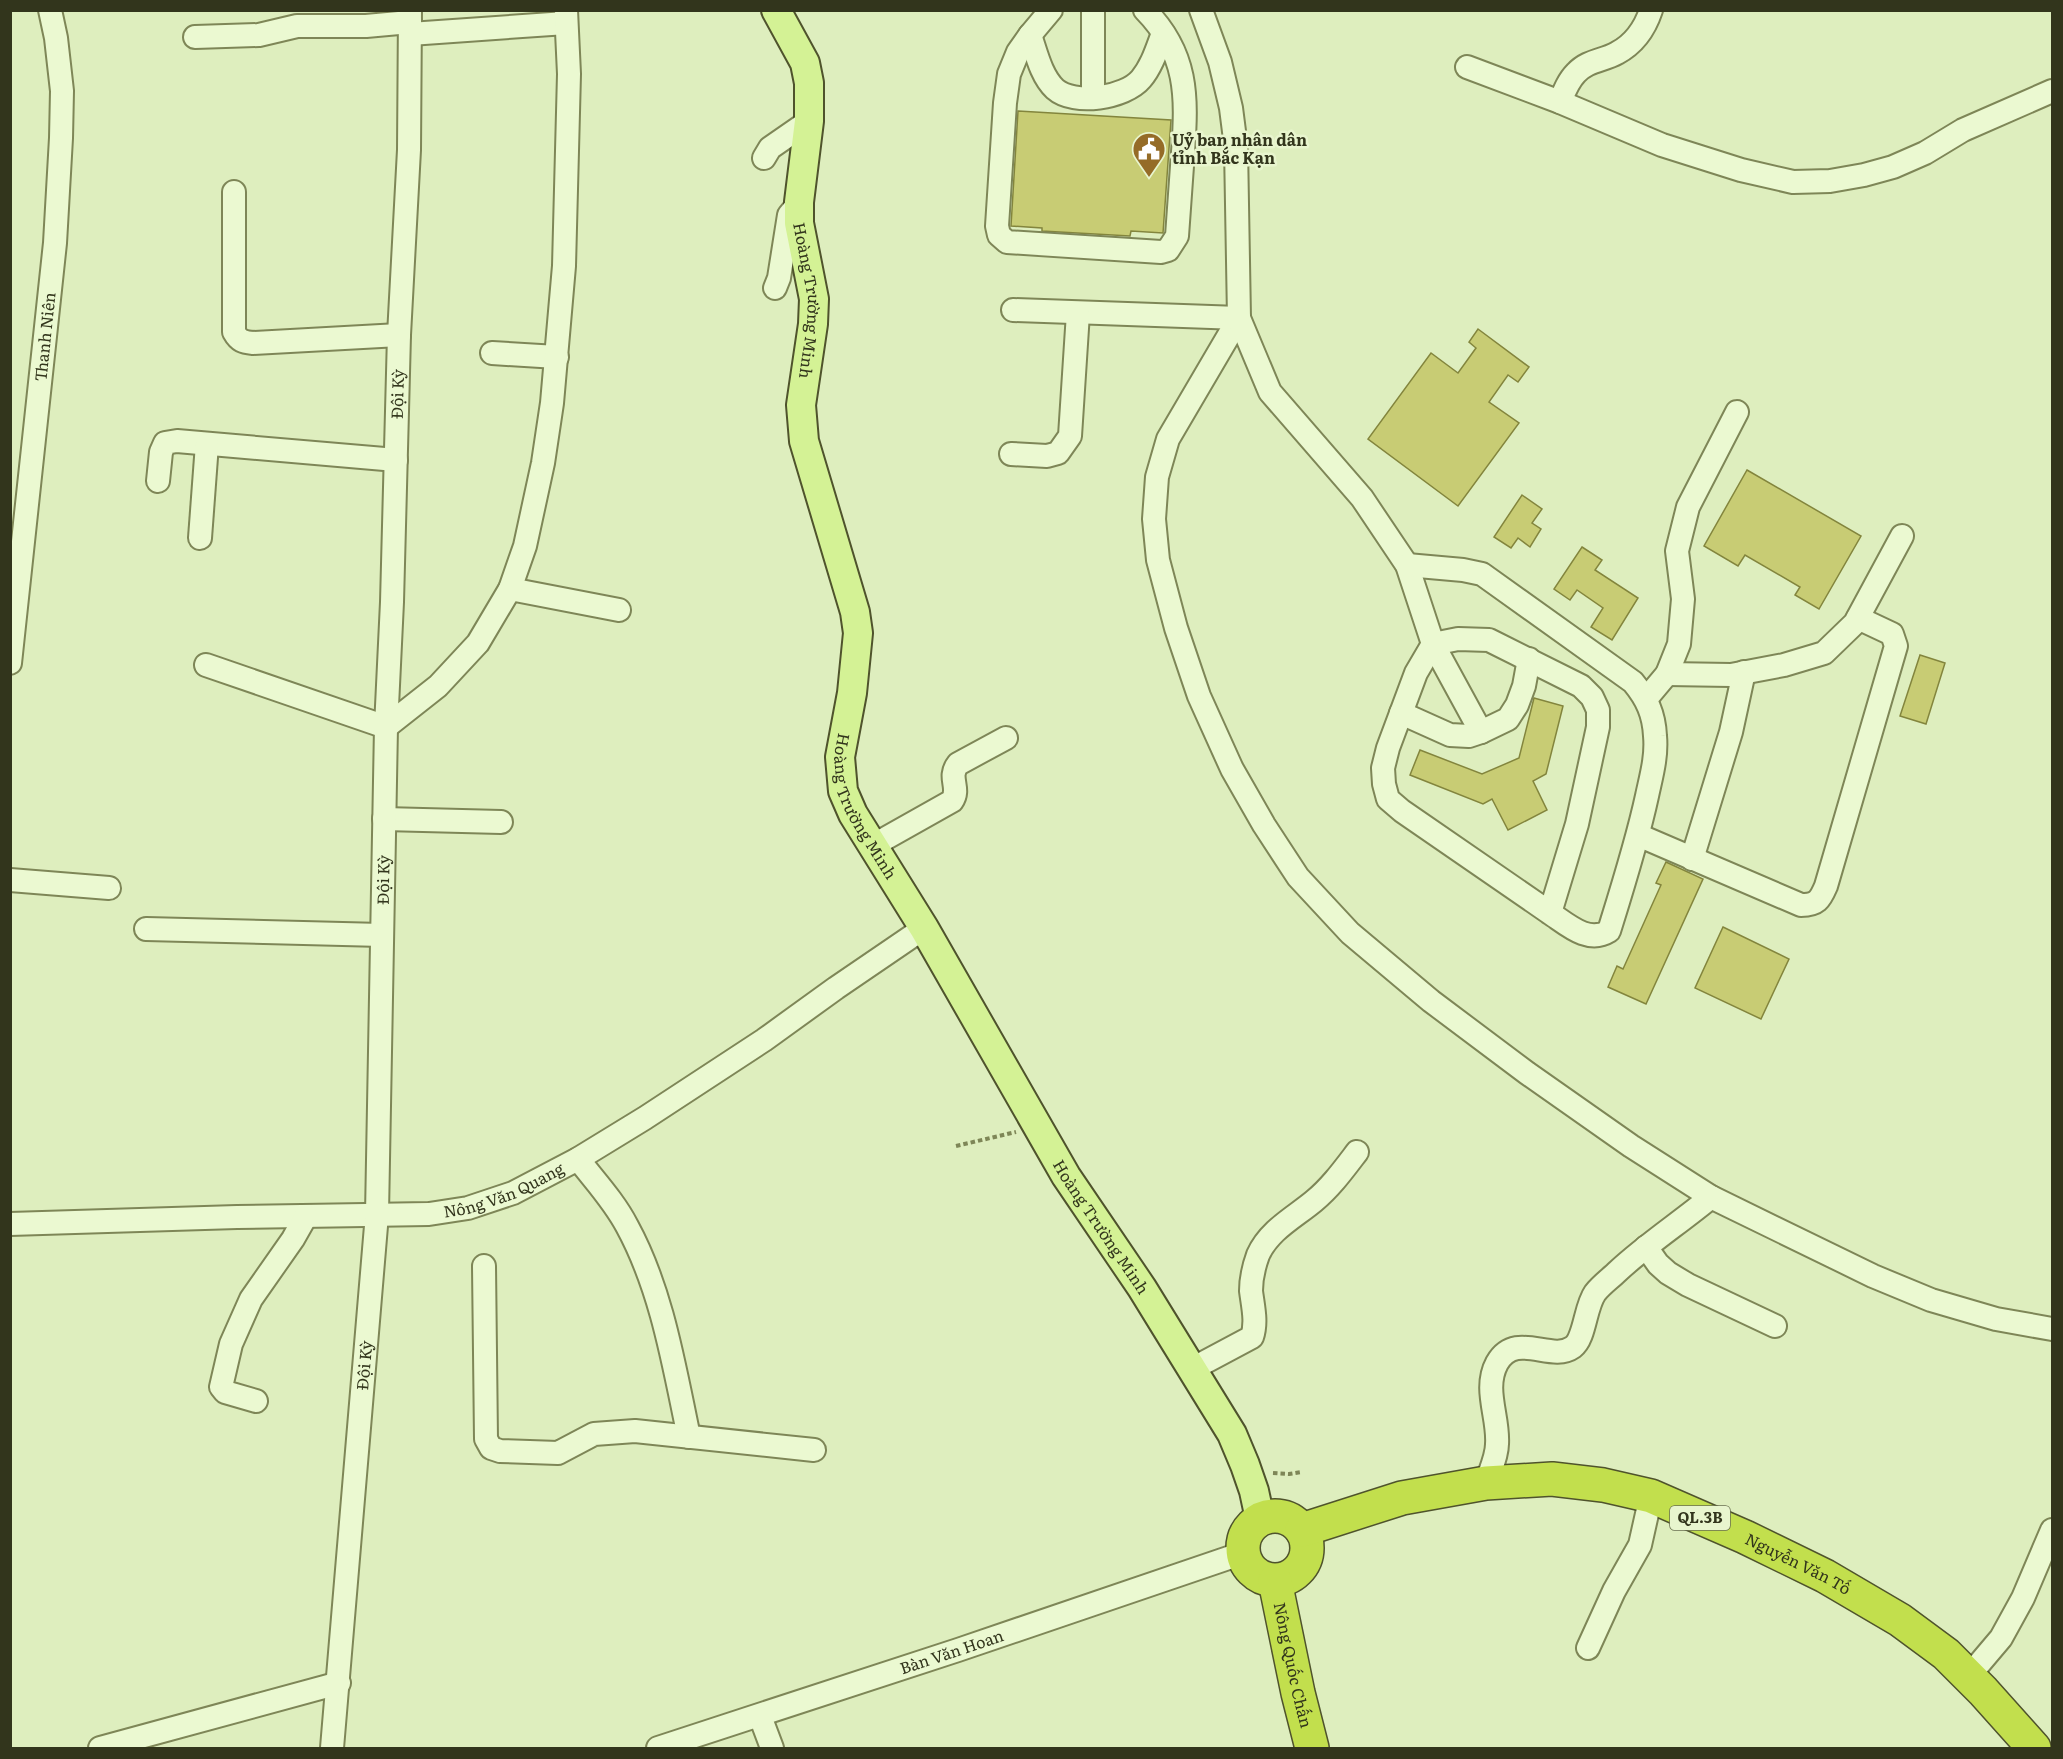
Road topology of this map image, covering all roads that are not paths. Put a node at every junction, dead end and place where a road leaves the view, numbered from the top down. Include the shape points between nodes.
1 (50, 10) edge
2 (776, 10) edge
3 (1051, 10) edge
4 (1093, 10) edge
5 (1145, 10) edge
6 (1201, 10) edge
7 (1651, 10) edge
8 (566, 17) edge
9 (410, 22) edge
10 (1163, 33) junction
11 (1030, 35) junction
12 (195, 37) dead end
13 (1467, 67) dead end
14 (2052, 91) edge
15 (1093, 98) junction
16 (1560, 102) junction
17 (809, 121) junction
18 (764, 158) dead end
19 (234, 192) dead end
20 (800, 202) junction
21 (775, 288) dead end
22 (1013, 310) dead end
23 (1078, 313) junction
24 (1239, 318) junction
25 (399, 336) junction
26 (492, 353) dead end
27 (557, 357) junction
28 (1737, 412) dead end
29 (207, 444) junction
30 (1011, 454) dead end
31 (396, 460) junction
32 (158, 482) dead end
33 (1902, 536) dead end
34 (200, 538) dead end
35 (1407, 565) junction
36 (510, 589) junction
37 (619, 610) dead end
38 (1858, 618) junction
39 (1433, 644) junction
40 (1529, 659) junction
41 (10, 663) edge
42 (206, 665) dead end
43 (1744, 672) junction
44 (1668, 674) junction
45 (1646, 699) junction
46 (1401, 713) junction
47 (386, 727) junction
48 (1481, 732) junction
49 (1006, 738) dead end
50 (384, 819) junction
51 (501, 822) dead end
52 (1638, 835) junction
53 (872, 846) junction
54 (1692, 859) junction
55 (10, 880) edge
56 (110, 888) dead end
57 (1550, 913) junction
58 (924, 928) junction
59 (146, 929) dead end
60 (382, 935) junction
61 (1357, 1152) dead end
62 (578, 1159) junction
63 (1711, 1197) junction
64 (377, 1214) junction
65 (306, 1216) junction
66 (10, 1224) edge
67 (1646, 1247) junction
68 (484, 1266) dead end
69 (1775, 1326) dead end
70 (2052, 1329) edge
71 (1192, 1369) junction
72 (256, 1401) dead end
73 (689, 1437) junction
74 (814, 1450) dead end
75 (1486, 1483) junction
76 (1650, 1496) junction
77 (1260, 1520) junction
78 (1302, 1530) junction
79 (2052, 1530) edge
80 (1243, 1553) junction
81 (1275, 1581) junction
82 (1588, 1648) dead end
83 (1968, 1677) junction
84 (339, 1683) junction
85 (760, 1716) junction
86 (100, 1749) edge
87 (332, 1749) edge
88 (658, 1749) edge
89 (772, 1749) edge
90 (1312, 1749) edge
91 (2034, 1749) edge

1 - 41 street, Thanh Niên via 62,91 55,243
2 - 17 main road, Hoàng Trường Minh via 805,63 810,83
3 - 11 street
4 - 15 street
5 - 10 street
6 - 24 street via 1220,63 1236,147
7 - 16 street via 1637,37 1616,54 1587,64 1576,73
8 - 9 street
8 - 27 street via 569,74 564,266
9 - 12 street via 297,26 259,35
9 - 25 street, Đội Kỳ via 409,150
10 - 11 street via 1179,62 1186,104 1177,236 1168,250 1161,252 1007,242 999,235 1009,74
10 - 15 street via 1141,80 1129,89
11 - 15 street via 1045,76 1056,90 1077,98
13 - 16 street
14 - 16 street via 1963,130 1893,167 1830,181 1793,182 1662,145
17 - 18 street via 770,148
17 - 20 main road, Hoàng Trường Minh
19 - 25 street via 237,338 253,343
20 - 21 street via 789,215
20 - 53 main road, Hoàng Trường Minh via 799,223 814,300 801,405 804,441 858,633 840,773 846,799
22 - 23 street
23 - 24 street
23 - 30 street via 1070,436 1058,453
24 - 35 street via 1270,392 1362,498
24 - 63 street via 1168,439 1156,477 1154,519 1158,560 1176,628 1199,696 1232,769 1298,877 1350,933 1431,1001 1527,1073
25 - 31 street, Đội Kỳ
26 - 27 street
27 - 36 street via 536,501
28 - 44 street via 1688,507 1677,550 1683,599 1679,644
29 - 31 street
29 - 32 street via 165,443
29 - 34 street
31 - 47 street, Đội Kỳ
33 - 38 street
35 - 39 street
35 - 45 street via 1482,574 1633,682
36 - 37 street
36 - 47 street via 478,643 438,686
38 - 43 street via 1824,653
38 - 54 street via 1892,634 1896,646 1819,901 1801,905
39 - 40 street via 1458,639 1489,640
39 - 46 street via 1416,673
39 - 48 street
40 - 48 street via 1517,705 1508,719
40 - 57 street via 1581,686 1598,710 1598,727 1577,824
42 - 47 street
43 - 44 street
43 - 54 street via 1731,732
44 - 45 street
45 - 52 street via 1656,738 1655,760
46 - 48 street via 1450,735
46 - 57 street via 1383,768 1388,799
47 - 50 street, Đội Kỳ
49 - 53 street via 958,764 953,770 952,801
50 - 51 street
50 - 60 street, Đội Kỳ
52 - 54 street
52 - 57 street via 1609,931 1589,936
53 - 58 main road, Hoàng Trường Minh
55 - 56 street
58 - 62 street, Nông Văn Quang via 764,1040
58 - 71 main road, Hoàng Trường Minh via 1066,1176
59 - 60 street
60 - 64 street, Đội Kỳ
61 - 71 street via 1337,1178 1277,1230 1259,1252 1251,1289 1255,1318 1252,1337
62 - 64 street, Nông Văn Quang via 513,1193 468,1208 429,1214
62 - 73 street via 610,1198 640,1251 659,1305
63 - 67 street
63 - 70 street via 1931,1300 1996,1319
64 - 65 street, Nông Văn Quang
64 - 84 street, Đội Kỳ
65 - 66 street, Nông Văn Quang
65 - 72 street via 251,1299 231,1344 221,1386 225,1392
67 - 69 street via 1668,1273
67 - 75 street via 1595,1293 1575,1346 1556,1352 1514,1349 1498,1361 1491,1385 1497,1446
68 - 73 street via 486,1439 491,1448 558,1454 594,1434 635,1431
71 - 77 main road, Hoàng Trường Minh via 1232,1434
73 - 74 street
75 - 76 highway, Nguyễn Văn Tố / QL.3B via 1552,1479
75 - 78 highway, Nguyễn Văn Tố / QL.3B via 1402,1498
76 - 82 street via 1640,1545
76 - 83 highway, Nguyễn Văn Tố / QL.3B via 1825,1576 1900,1620 1946,1654
77 - 78 highway via 1283,1516
77 - 80 highway via 1246,1533
78 - 81 highway via 1308,1552 1304,1563 1292,1576
79 - 83 street via 2001,1638
80 - 81 highway via 1251,1570
80 - 85 street, Bàn Văn Hoan
81 - 90 highway, Nông Quốc Chấn
83 - 91 highway, Nguyễn Văn Tố / QL.3B
84 - 86 street
84 - 87 street, Đội Kỳ
85 - 88 street, Bàn Văn Hoan
85 - 89 street

